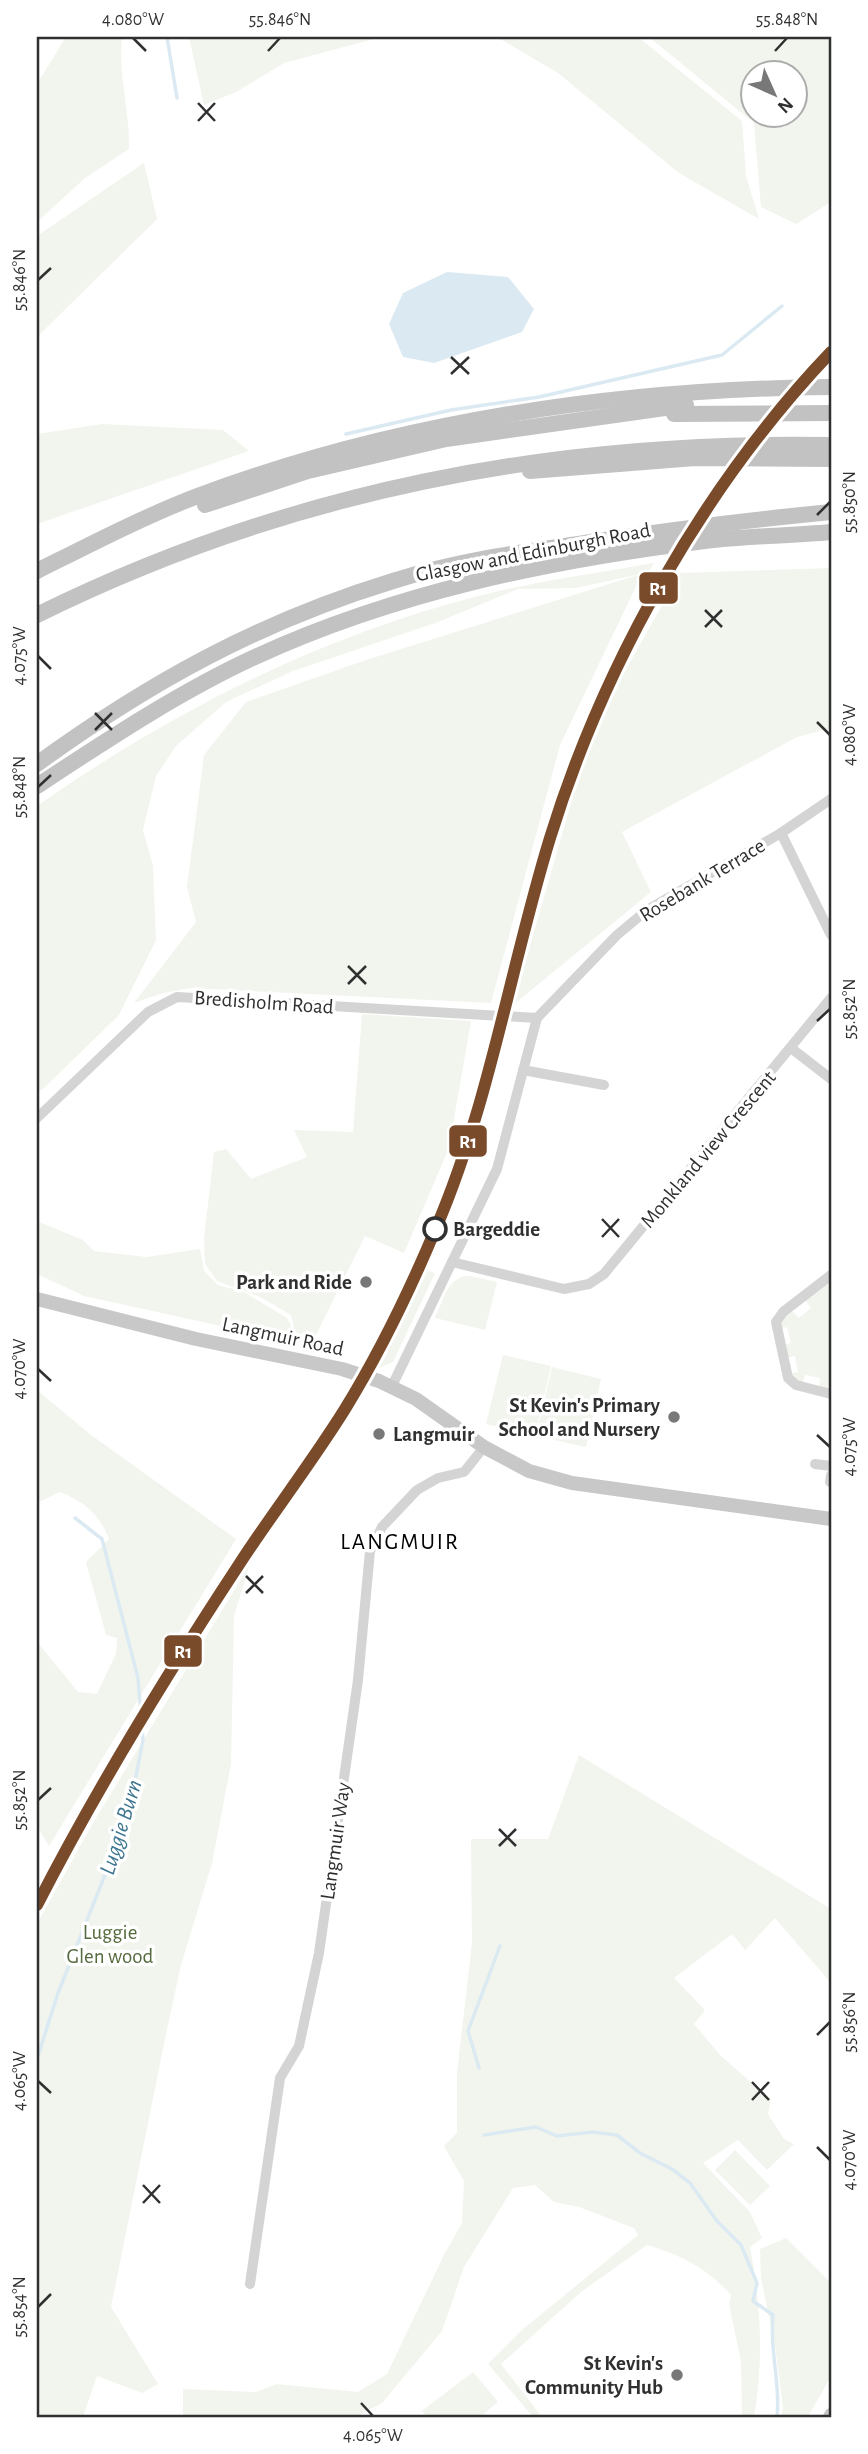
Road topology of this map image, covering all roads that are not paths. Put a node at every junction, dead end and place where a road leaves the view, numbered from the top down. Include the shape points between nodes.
1 (831, 387) edge
2 (831, 394) edge
3 (831, 412) edge
4 (595, 418) junction
5 (831, 445) edge
6 (831, 459) edge
7 (362, 495) junction
8 (831, 512) edge
9 (831, 532) edge
10 (37, 573) edge
11 (37, 615) edge
12 (37, 764) edge
13 (37, 786) edge
14 (831, 799) edge
15 (781, 833) junction
16 (831, 935) edge
17 (831, 998) edge
18 (537, 1018) junction
19 (792, 1048) junction
20 (523, 1070) junction
21 (831, 1079) edge
22 (604, 1085) dead end
23 (37, 1118) edge
24 (453, 1262) junction
25 (831, 1275) edge
26 (37, 1299) edge
27 (386, 1383) junction
28 (831, 1394) edge
29 (484, 1447) junction
30 (815, 1464) dead end
31 (831, 1466) edge
32 (831, 1519) edge
33 (250, 2284) dead end

1 - 10 highway via 778,387 560,407 400,436 307,460 194,498 143,518
2 - 4 highway via 697,403
3 - 4 highway
4 - 10 highway via 446,439 308,471 170,518
5 - 7 highway via 680,447 573,455 482,468
6 - 7 highway via 631,461
7 - 11 highway via 194,547
8 - 12 highway, Glasgow and Edinburgh Road via 750,518 554,547 394,580 250,635 175,672
9 - 13 highway, Glasgow and Edinburgh Road via 706,541 617,554 477,581 386,606 253,657 187,692
14 - 15 street, Rosebank Terrace
15 - 16 street
15 - 18 street, Rosebank Terrace via 647,910
17 - 19 street, Monkland view Crescent
18 - 20 street, Rosebank Terrace
18 - 23 street, Bredisholm Road via 177,997 148,1012
19 - 21 street
19 - 24 street, Monkland view Crescent via 604,1274 589,1284 564,1289
20 - 22 street
20 - 24 street, Rosebank Terrace via 497,1169
24 - 27 street, Rosebank Terrace
25 - 28 street via 783,1312 776,1332 788,1378 796,1385
26 - 27 main road, Langmuir Road
27 - 29 main road, Langmuir Road
29 - 32 main road, Langmuir Road via 530,1471 572,1483
29 - 33 street, Langmuir Way via 464,1472 438,1478 399,1506 370,1551 358,1680 319,1953 299,2046 280,2078
30 - 31 street

